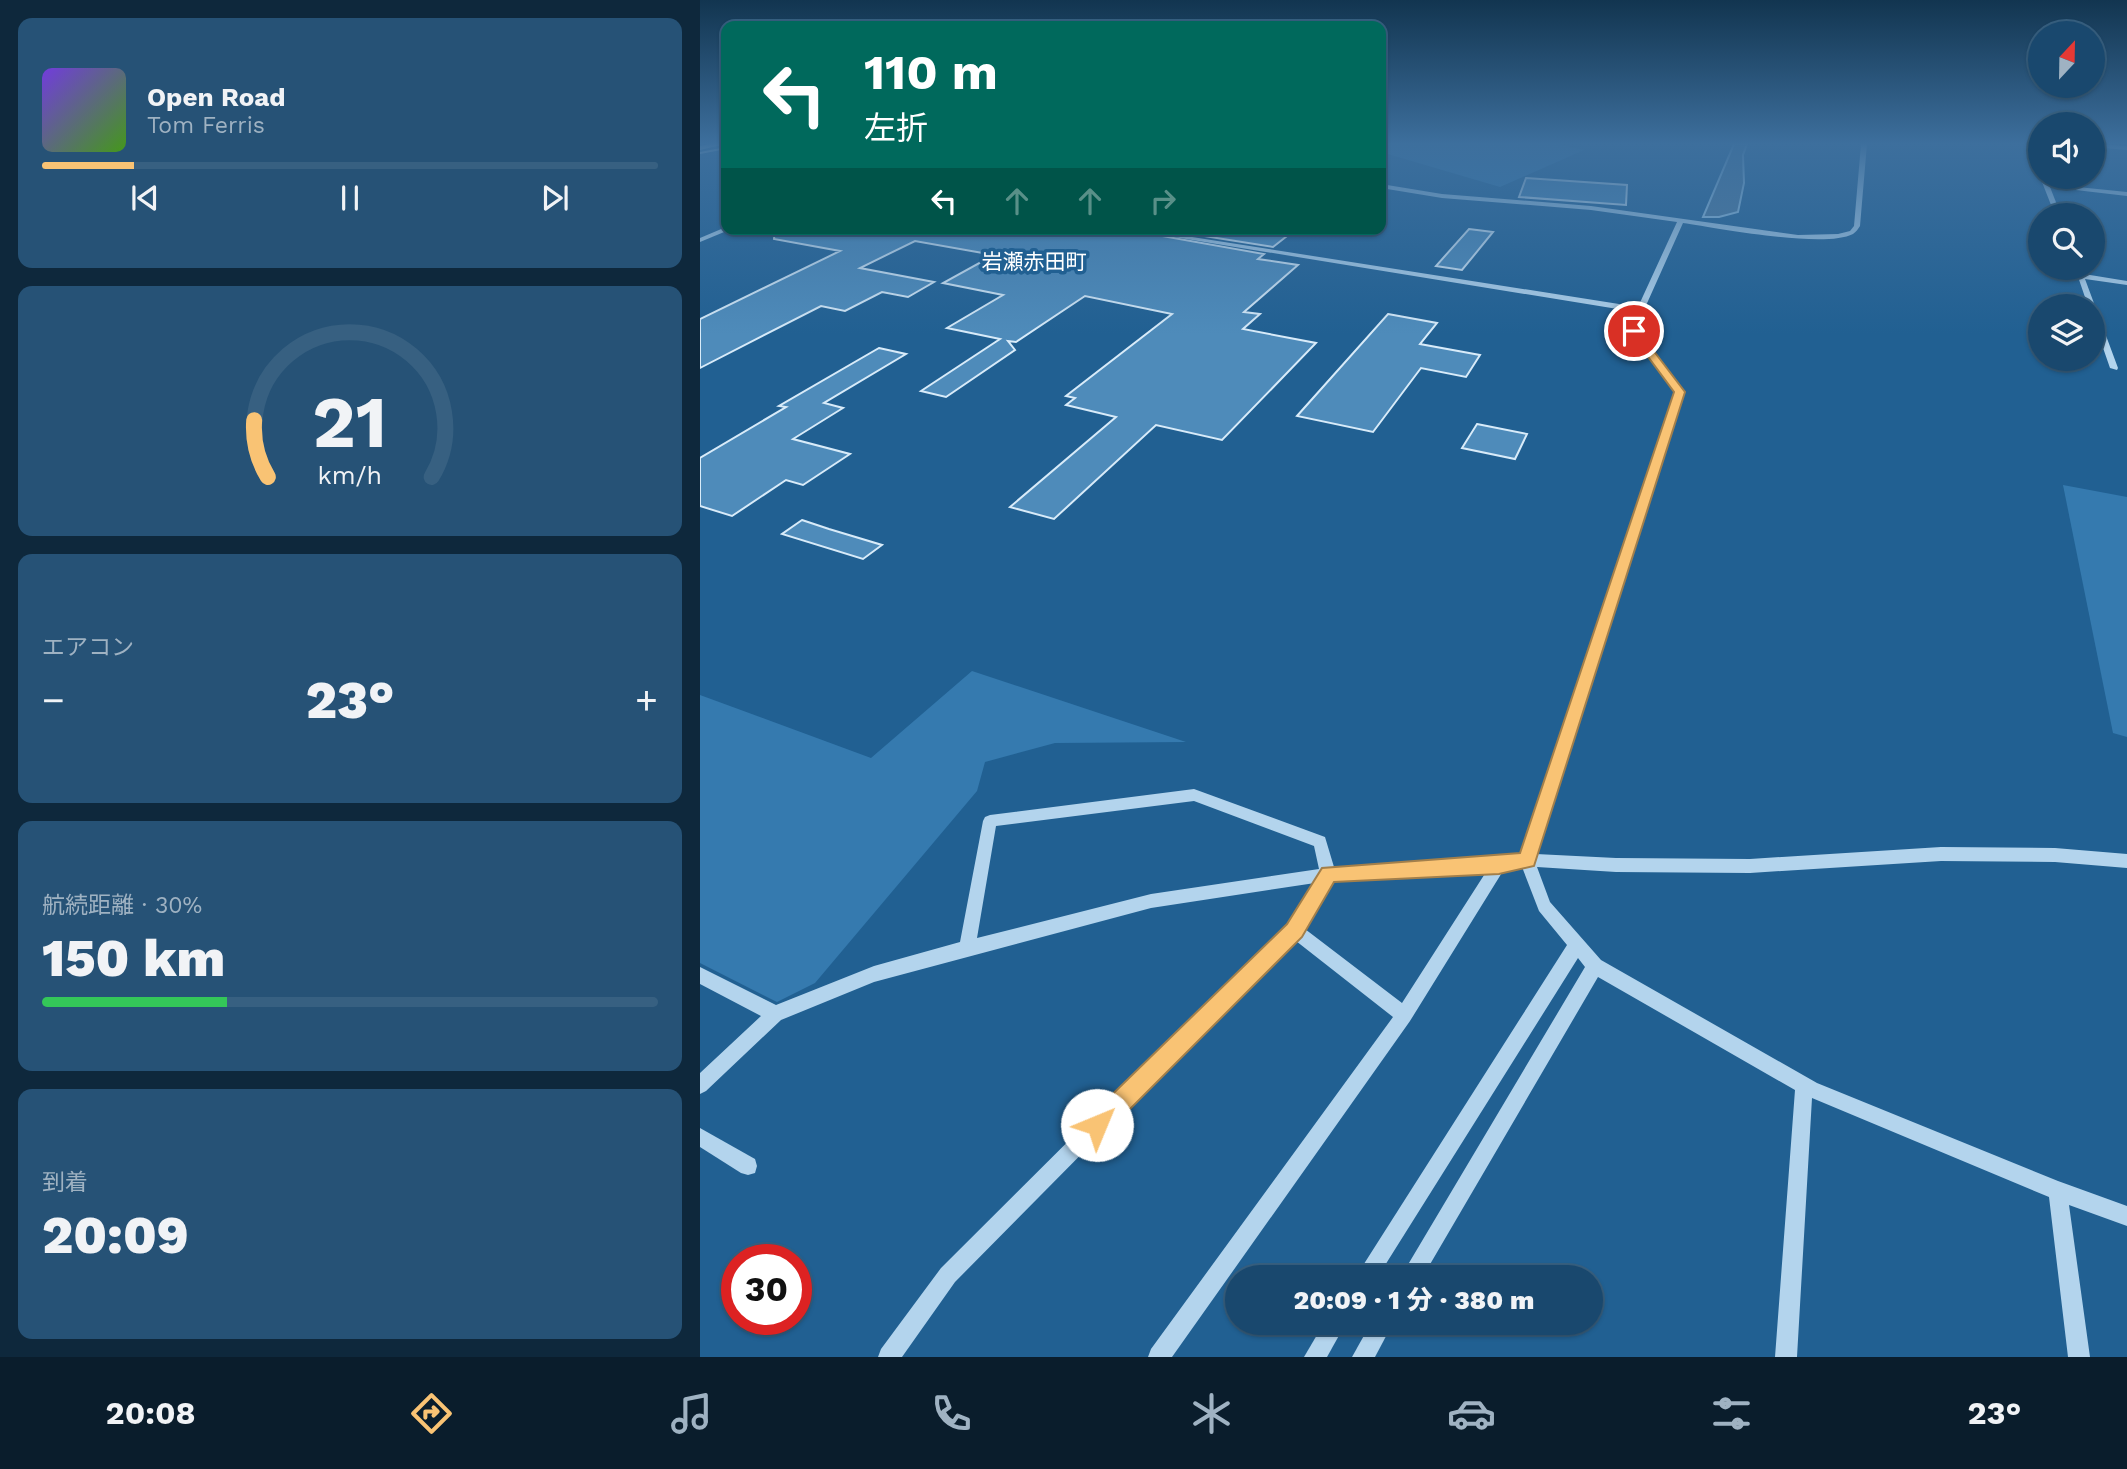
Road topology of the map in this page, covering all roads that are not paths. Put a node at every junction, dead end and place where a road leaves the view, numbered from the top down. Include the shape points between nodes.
1 (1582, 207) edge
2 (1859, 207) edge
3 (1681, 220) junction
4 (721, 231) edge
5 (1166, 235) edge
6 (700, 240) edge
7 (2105, 280) edge
8 (2127, 283) edge
9 (1640, 310) junction
10 (2105, 344) edge
11 (2113, 368) dead end
12 (1527, 860) junction
13 (2127, 861) edge
14 (1499, 865) junction
15 (1328, 874) junction
16 (1295, 930) junction
17 (1577, 944) junction
18 (967, 948) junction
19 (1595, 966) junction
20 (700, 975) edge
21 (775, 1014) junction
22 (1404, 1015) junction
23 (700, 1085) edge
24 (1804, 1085) junction
25 (700, 1138) edge
26 (748, 1166) dead end
27 (2058, 1191) junction
28 (2127, 1216) edge
29 (1373, 1265) edge
30 (1418, 1265) edge
31 (1329, 1335) edge
32 (1376, 1335) edge
33 (889, 1357) edge
34 (1159, 1357) edge
35 (1315, 1357) edge
36 (1363, 1357) edge
37 (1786, 1357) edge
38 (2079, 1357) edge

1 - 3 street
2 - 3 street via 1852,232 1828,237
3 - 9 street
4 - 6 street
5 - 9 street
7 - 8 street
9 - 12 street via 1634,331 1679,392
10 - 11 street
12 - 13 street via 1750,866 1941,854
12 - 14 street
12 - 17 street via 1544,906
14 - 15 street
14 - 22 street
15 - 16 street
15 - 18 street via 1151,901
15 - 18 street via 1320,842 1194,795 990,821
16 - 22 street
16 - 33 street via 948,1275
17 - 19 street
17 - 29 street
18 - 21 street via 874,974
19 - 24 street
19 - 30 street
20 - 21 street
21 - 23 street
22 - 34 street
24 - 27 street
24 - 37 street
25 - 26 street
27 - 28 street
27 - 38 street
31 - 35 street
32 - 36 street

